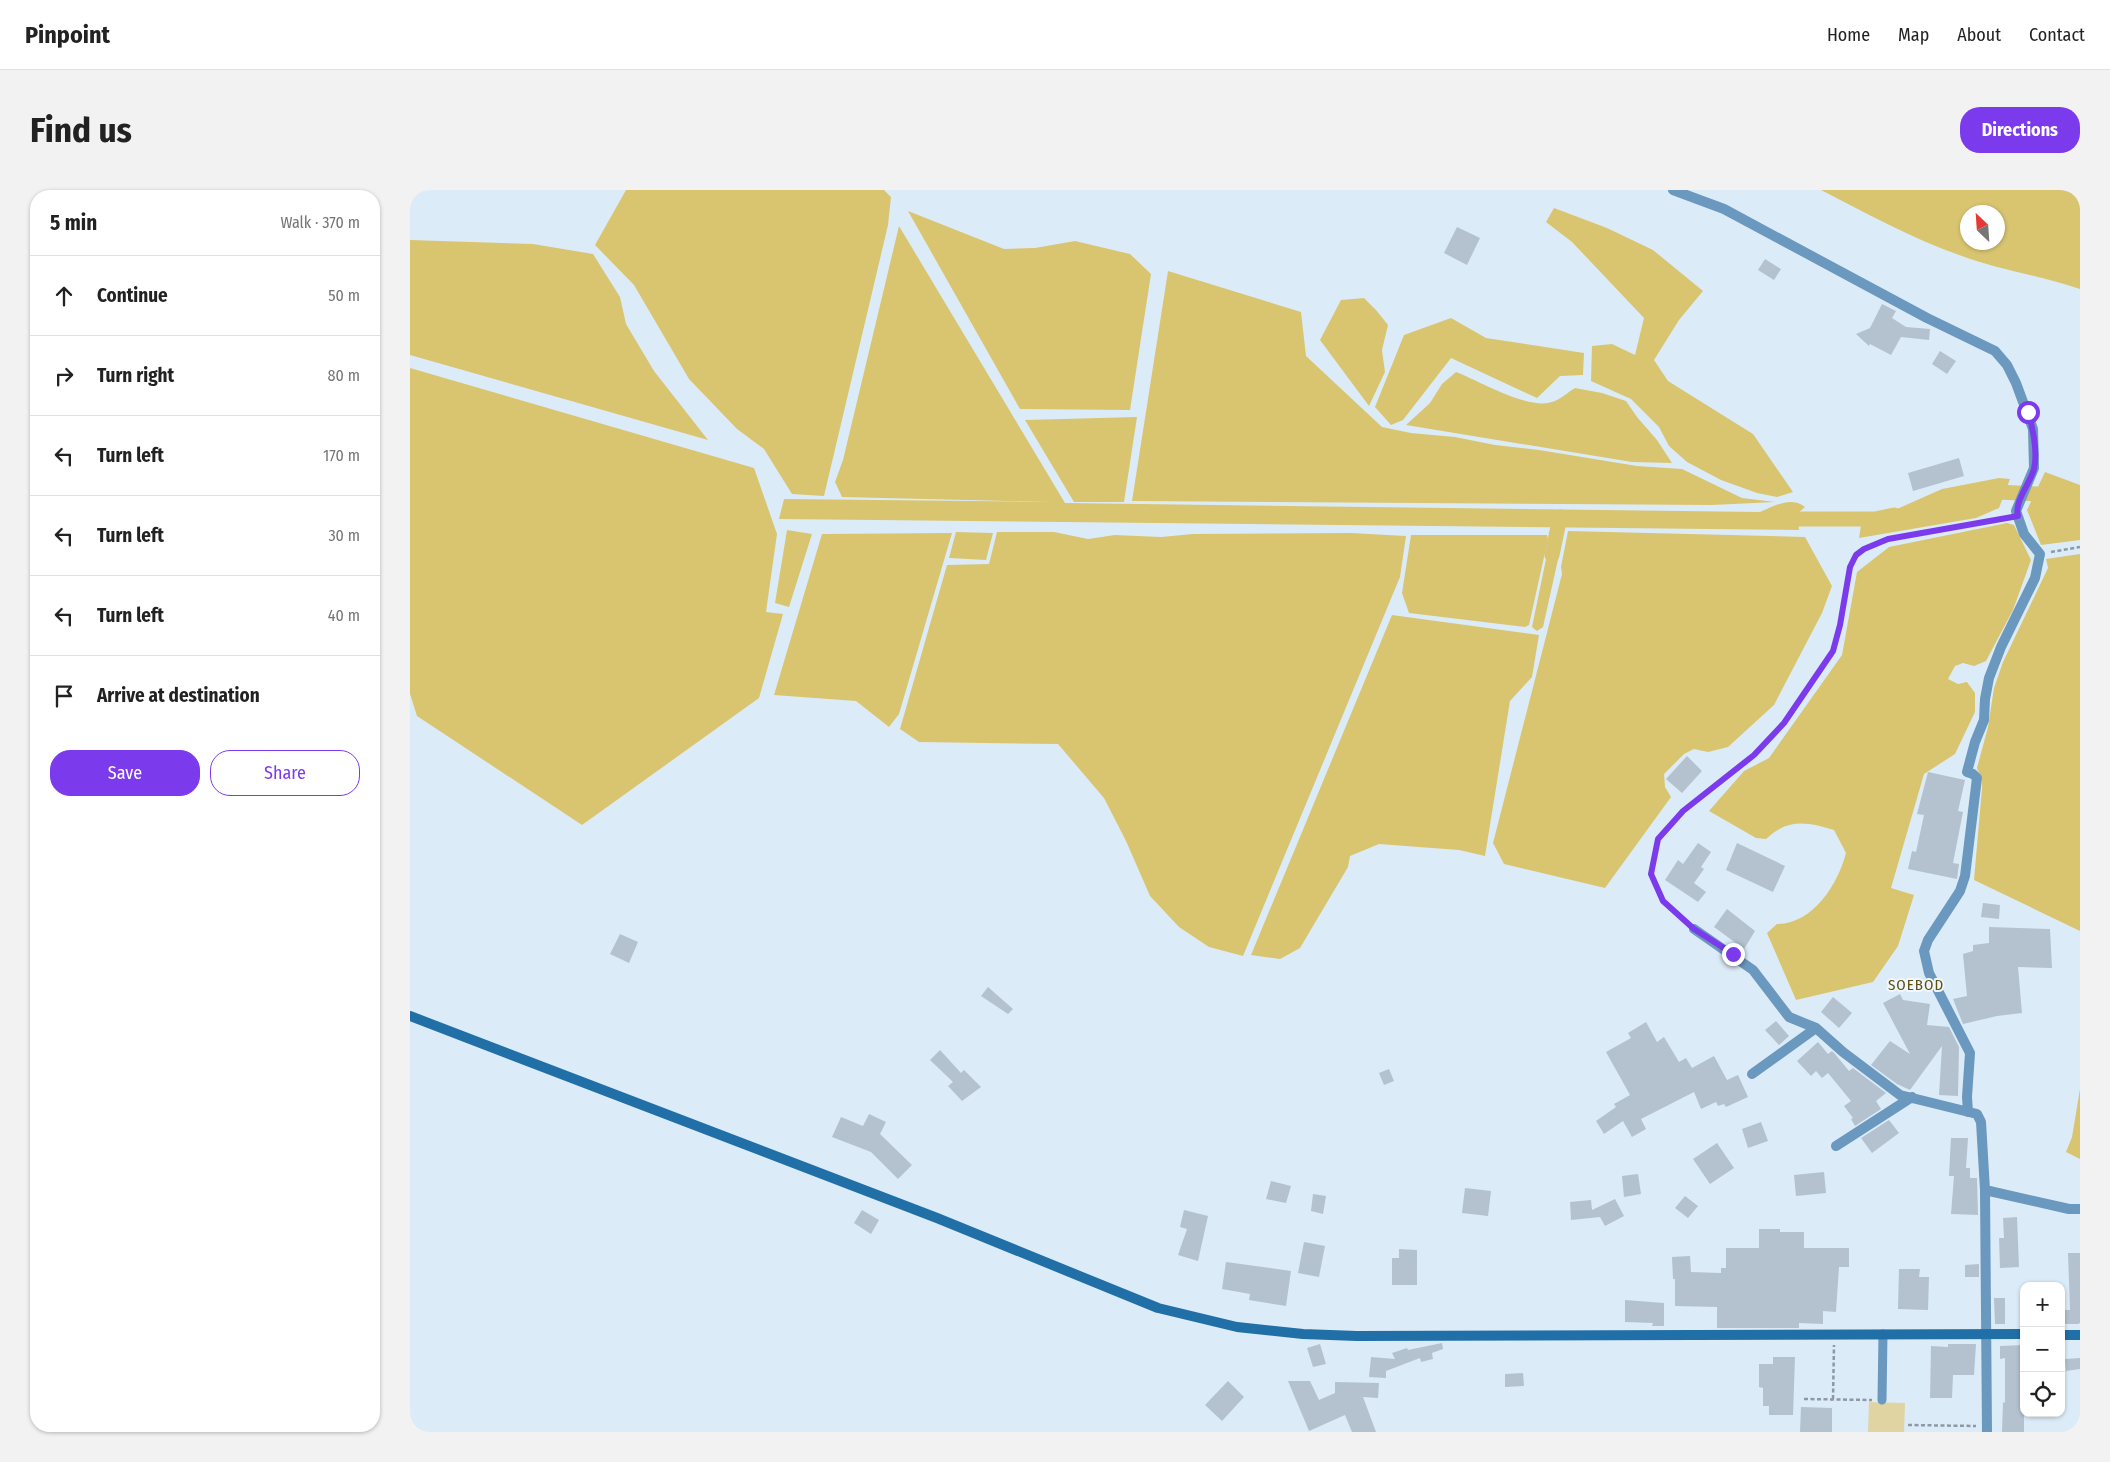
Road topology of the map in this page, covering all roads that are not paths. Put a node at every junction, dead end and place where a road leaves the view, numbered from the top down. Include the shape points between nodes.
1 (1673, 190) edge
2 (1694, 929) road end
3 (410, 1016) edge
4 (1816, 1028) junction
5 (1752, 1074) dead end
6 (1912, 1097) junction
7 (1968, 1112) junction
8 (1836, 1146) dead end
9 (1985, 1190) junction
10 (2080, 1209) edge
11 (1986, 1333) junction
12 (1883, 1334) junction
13 (2020, 1334) edge
14 (2065, 1335) edge
15 (2080, 1335) edge
16 (1882, 1400) road end
17 (1987, 1429) edge

1 - 7 street via 1724,209 1995,351 2008,366 2028,412 2035,456 2017,514 2024,534 2040,554 2035,578 1989,678 1984,720 1974,742 1967,772 1977,778 1960,892 1924,951 1928,973 1970,1053
2 - 4 street via 1762,978 1788,1017
3 - 12 street via 937,1218 1158,1308 1237,1328 1357,1336
4 - 5 street
4 - 6 street via 1900,1095
6 - 7 street
6 - 8 street
7 - 9 street via 1977,1114 1982,1122
9 - 10 street
9 - 11 street
11 - 12 street
11 - 13 street
11 - 17 street
12 - 16 lane
14 - 15 street

